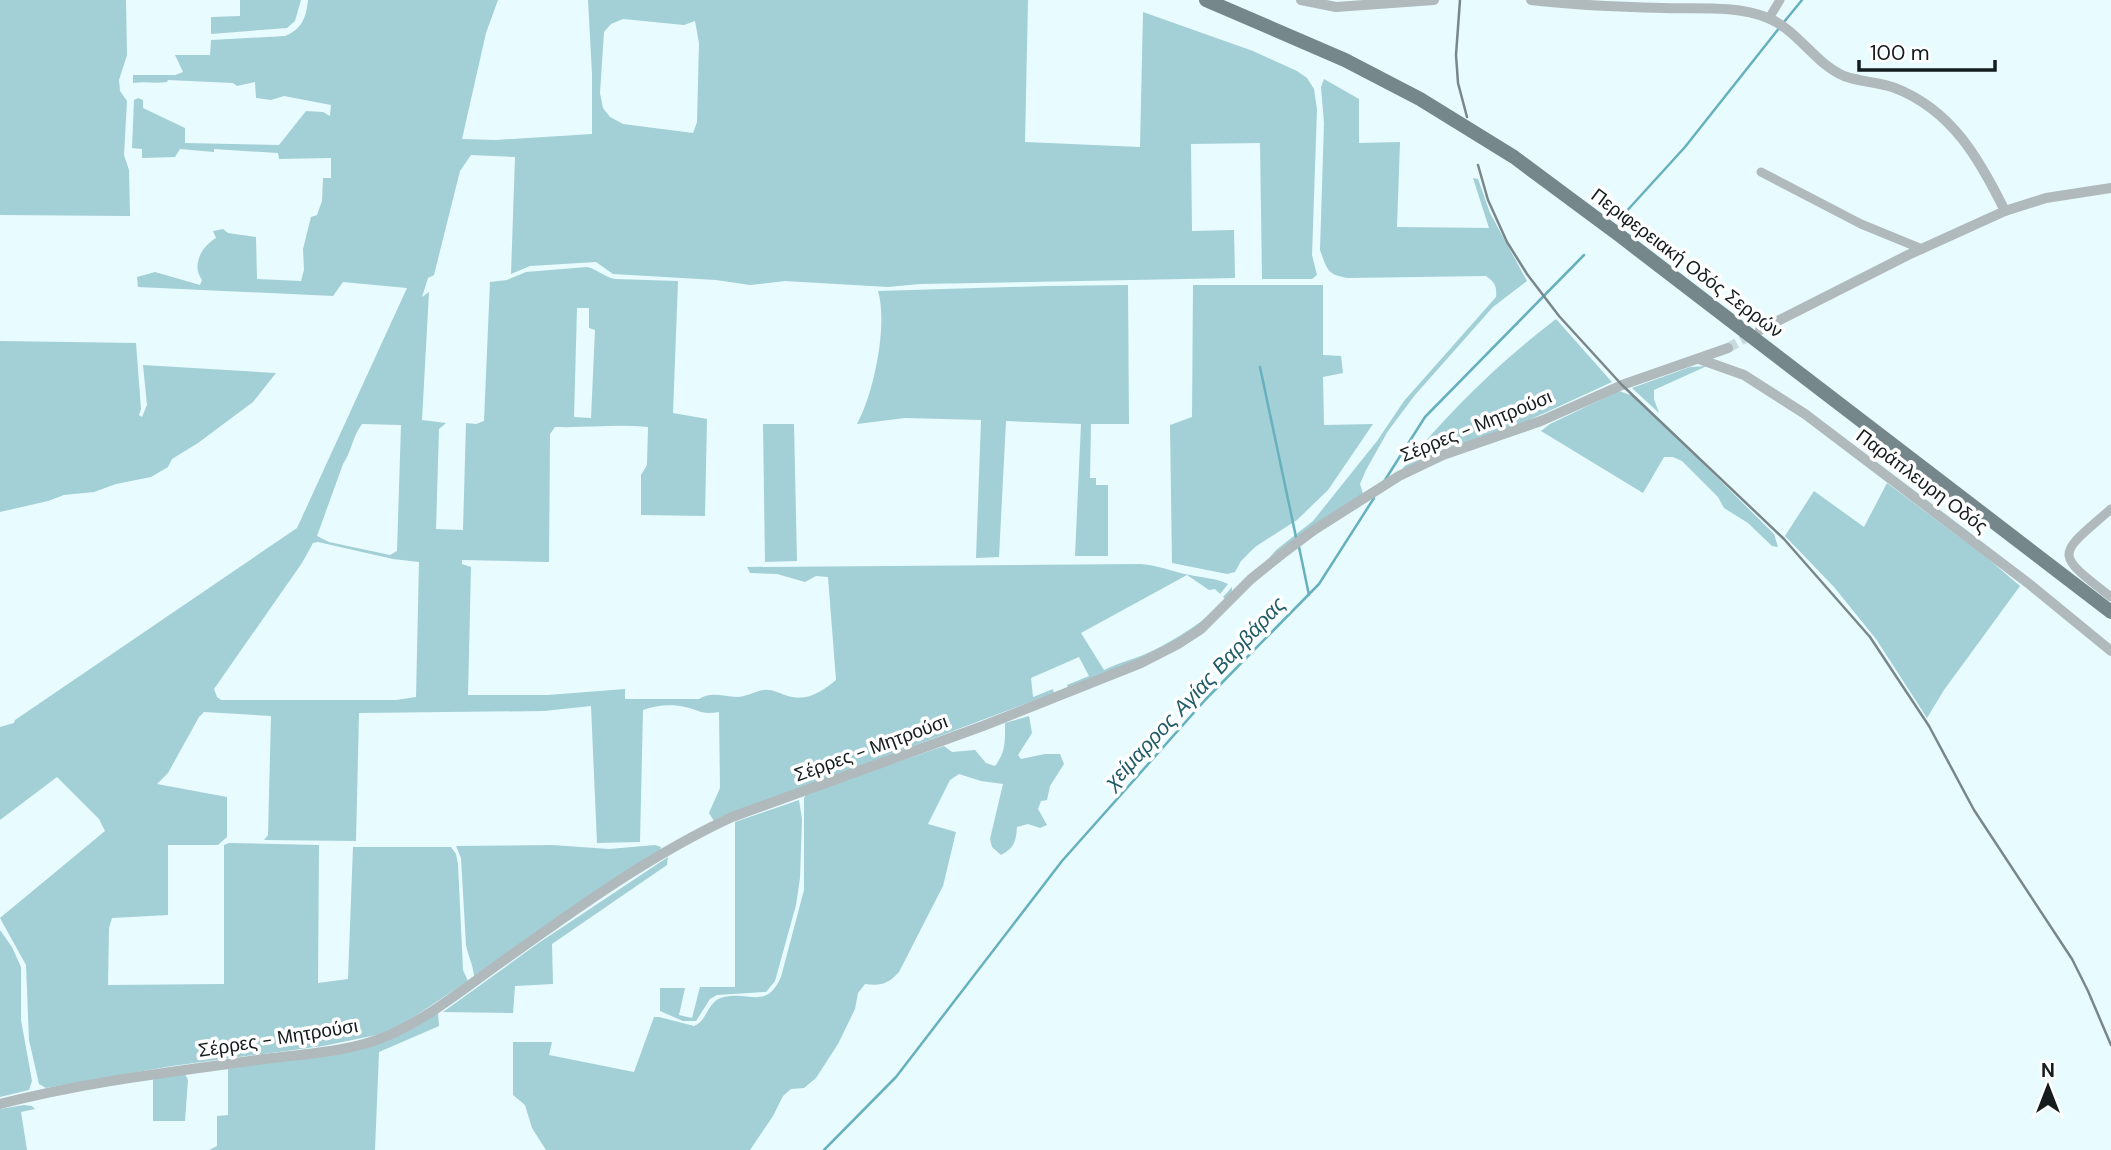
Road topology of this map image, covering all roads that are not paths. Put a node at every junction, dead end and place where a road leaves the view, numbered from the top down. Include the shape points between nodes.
1 (1206, 0) edge
2 (1301, 0) edge
3 (1434, 0) edge
4 (1531, 0) edge
5 (1780, 0) edge
6 (1773, 20) junction
7 (1761, 172) dead end
8 (2111, 188) edge
9 (2005, 211) junction
10 (1922, 249) junction
11 (1760, 330) tunnel mouth
12 (1728, 348) tunnel mouth
13 (1699, 359) junction
14 (2111, 509) edge
15 (2111, 597) edge
16 (2111, 612) edge
17 (2111, 651) edge
18 (0, 1104) edge

1 - 16 main road, Περιφερειακή Οδός Σερρών via 1345,60 1420,99 1514,158
2 - 3 street via 1336,7
4 - 6 street via 1718,9
5 - 6 street
6 - 9 street via 1843,75 1894,88 1947,120 1976,156
7 - 10 street via 1861,224
8 - 9 street via 2046,198
9 - 10 street
10 - 11 street
12 - 13 street, Σέρρες - Μητρούσι
13 - 17 street, Παράπλευρη Οδός via 1744,375 1796,408
13 - 18 street, Σέρρες - Μητρούσι via 1622,385 1399,476 1282,554 1208,623 1178,644 1104,679 700,831 438,1007 386,1036 345,1047 121,1080
14 - 15 street via 2071,544 2068,554 2070,564

